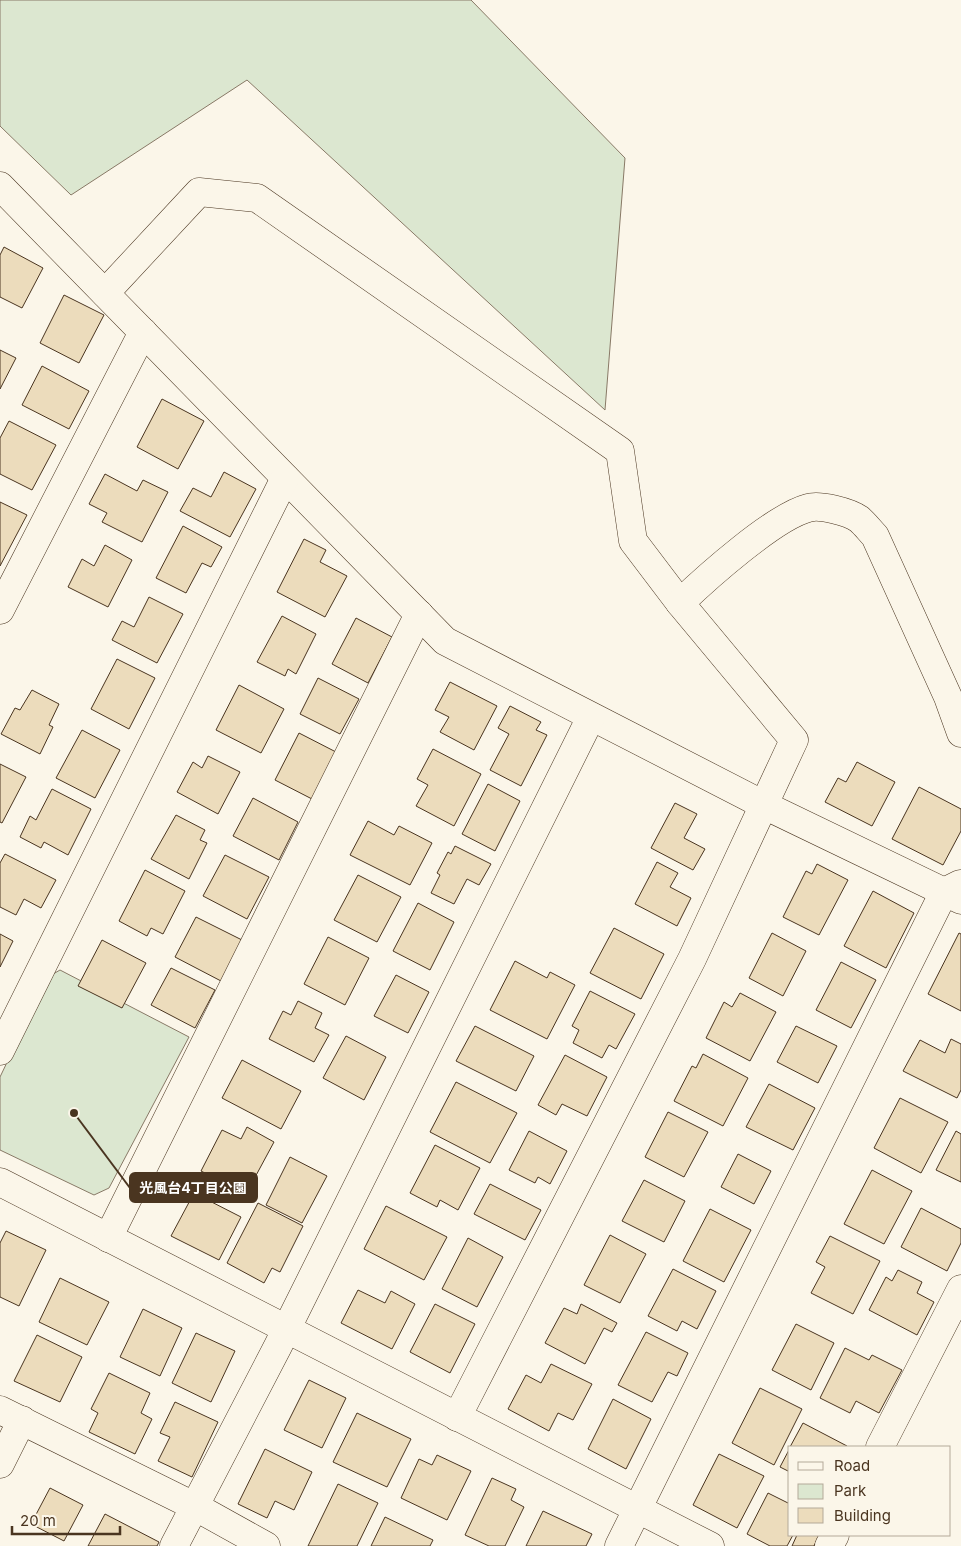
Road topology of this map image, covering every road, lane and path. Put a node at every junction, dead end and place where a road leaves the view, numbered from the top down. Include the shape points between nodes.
1 (0, 186) edge
2 (105, 293) junction
3 (144, 332) junction
4 (286, 478) junction
5 (680, 604) junction
6 (0, 610) edge
7 (419, 614) junction
8 (591, 716) junction
9 (961, 733) edge
10 (764, 806) junction
11 (955, 892) edge
12 (0, 1051) edge
13 (0, 1182) edge
14 (108, 1238) junction
15 (961, 1289) edge
16 (287, 1330) junction
17 (951, 1334) edge
18 (11, 1415) edge
19 (457, 1417) junction
20 (881, 1446) edge
21 (0, 1464) edge
22 (194, 1506) junction
23 (638, 1508) junction
24 (174, 1546) edge
25 (266, 1546) edge
26 (619, 1546) edge
27 (710, 1546) edge

1 - 2 street
2 - 3 street
2 - 5 street via 199,192 257,198 620,451 633,541
3 - 4 street
3 - 6 street
4 - 7 street
4 - 12 street
5 - 9 street via 702,582 785,518 809,507 830,508 858,518 875,536
5 - 10 street via 794,740
7 - 8 street via 445,641
7 - 14 street
8 - 10 street
8 - 16 street
10 - 11 street
10 - 19 street via 692,959
11 - 23 street
13 - 14 street
14 - 16 street
15 - 17 street
16 - 19 street
16 - 22 street
17 - 20 street
18 - 21 street
18 - 22 street
19 - 23 street
22 - 24 street
22 - 25 street
23 - 26 street
23 - 27 street

